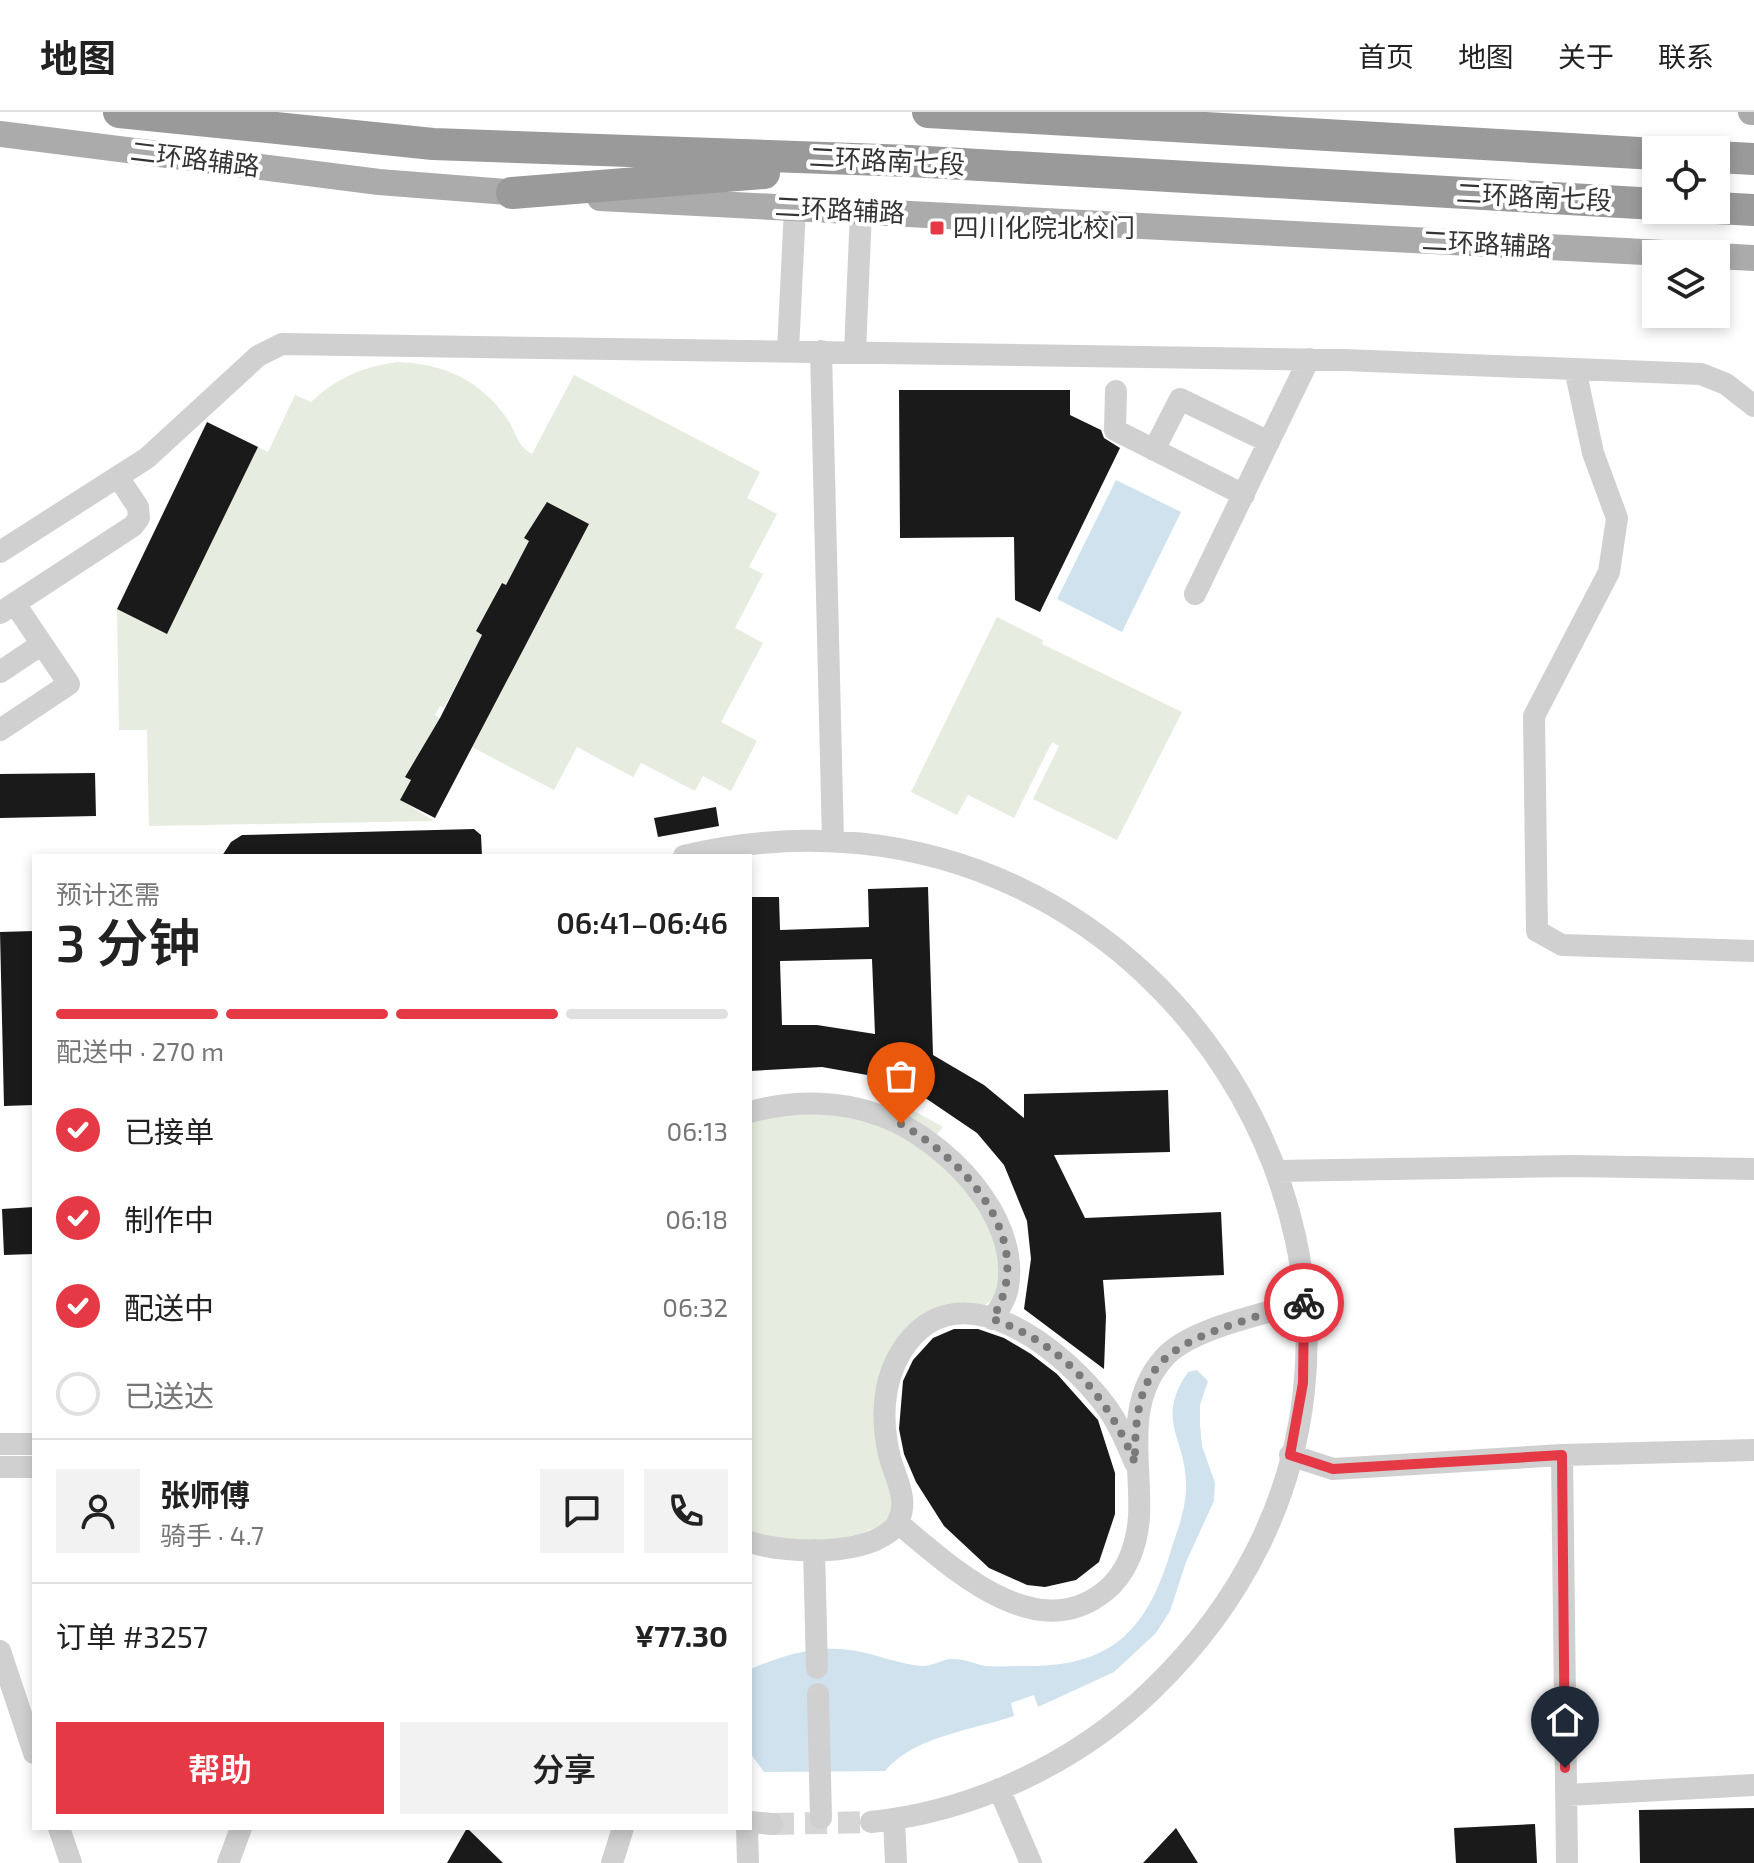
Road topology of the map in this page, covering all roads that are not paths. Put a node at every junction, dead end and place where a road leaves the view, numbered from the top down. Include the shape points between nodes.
1 (119, 112) edge
2 (928, 112) edge
3 (0, 134) edge
4 (0, 147) edge
5 (108, 147) junction
6 (1642, 153) edge
7 (1730, 158) edge
8 (1754, 159) edge
9 (910, 161) junction
10 (512, 193) junction
11 (1642, 203) edge
12 (795, 208) junction
13 (1730, 209) edge
14 (1754, 210) edge
15 (861, 211) junction
16 (1642, 252) edge
17 (1730, 257) edge
18 (1754, 258) edge
19 (788, 351) junction
20 (821, 351) junction
21 (855, 352) junction
22 (1309, 359) junction
23 (1575, 369) junction
24 (1116, 391) dead end
25 (1754, 406) edge
26 (1269, 442) junction
27 (1154, 450) junction
28 (118, 477) junction
29 (1244, 495) junction
30 (0, 552) edge
31 (1195, 594) dead end
32 (7, 608) edge
33 (42, 644) junction
34 (0, 672) edge
35 (0, 730) edge
36 (833, 841) junction
37 (695, 854) edge
38 (1754, 951) edge
39 (752, 1112) edge
40 (1754, 1169) edge
41 (1277, 1171) junction
42 (1304, 1302) junction
43 (992, 1319) junction
44 (0, 1444) edge
45 (32, 1444) edge
46 (1754, 1450) edge
47 (1290, 1455) junction
48 (1562, 1455) junction
49 (1135, 1463) junction
50 (0, 1467) edge
51 (32, 1467) edge
52 (898, 1523) junction
53 (752, 1542) edge
54 (814, 1550) junction
55 (0, 1651) edge
56 (817, 1668) dead end
57 (818, 1694) dead end
58 (32, 1747) edge
59 (1754, 1785) edge
60 (999, 1789) junction
61 (1567, 1795) junction
62 (821, 1818) dead end
63 (894, 1819) junction
64 (871, 1822) tunnel mouth
65 (60, 1830) edge
66 (240, 1830) edge
67 (622, 1830) edge
68 (747, 1830) edge
69 (71, 1863) edge
70 (228, 1863) edge
71 (612, 1863) edge
72 (748, 1863) edge
73 (896, 1863) edge
74 (1031, 1863) edge
75 (1567, 1863) edge

1 - 9 highway, 二环路南七段 via 433,144
2 - 6 highway, 二环路南七段
3 - 5 main road, 二环路辅路
4 - 5 main road via 41,152
5 - 10 main road, 二环路辅路 via 379,182
7 - 8 highway
9 - 10 highway
9 - 11 highway, 二环路南七段
10 - 12 main road, 二环路辅路
12 - 15 main road, 二环路辅路
12 - 19 street
13 - 14 highway
15 - 16 main road, 二环路辅路
15 - 21 street
17 - 18 main road
19 - 20 street
19 - 28 street via 282,344 258,356 165,444
20 - 21 street
20 - 36 street
21 - 22 street
22 - 23 street
22 - 26 street
23 - 25 street via 1701,374 1726,384
23 - 38 street via 1593,453 1617,518 1609,572 1534,716 1537,931 1562,945
24 - 27 street via 1115,430
26 - 27 street via 1180,399
26 - 29 street
27 - 29 street
28 - 30 street
28 - 32 street via 138,507 133,526
29 - 31 street
32 - 33 street
33 - 34 street
33 - 35 street via 69,684
36 - 37 street via 758,842
36 - 41 street via 904,849 974,868 1041,898 1103,937 1159,984 1207,1039 1246,1101
39 - 43 street via 812,1103 861,1109 901,1124 938,1147 979,1191 1005,1246 1008,1286
40 - 41 street
41 - 42 street via 1295,1238
42 - 47 street via 1303,1383
42 - 49 street via 1195,1337 1164,1357 1145,1390
43 - 49 street via 1032,1335 1066,1362 1106,1407
43 - 52 street via 956,1313 936,1318 909,1339 894,1366 884,1406 890,1457 904,1501
44 - 45 street
46 - 48 street
47 - 48 street via 1333,1469
47 - 60 street via 1252,1557 1215,1619 1184,1657 1094,1738
48 - 61 street
49 - 52 street via 1139,1518 1130,1557 1108,1589 1065,1612 1036,1610 987,1590
50 - 51 street
52 - 54 street via 872,1541
53 - 54 street
54 - 56 street
55 - 58 street
57 - 62 street
59 - 61 street
60 - 63 street
60 - 74 street
61 - 75 street
63 - 64 street
63 - 73 street
65 - 69 street
66 - 70 street
67 - 71 street
68 - 72 street

